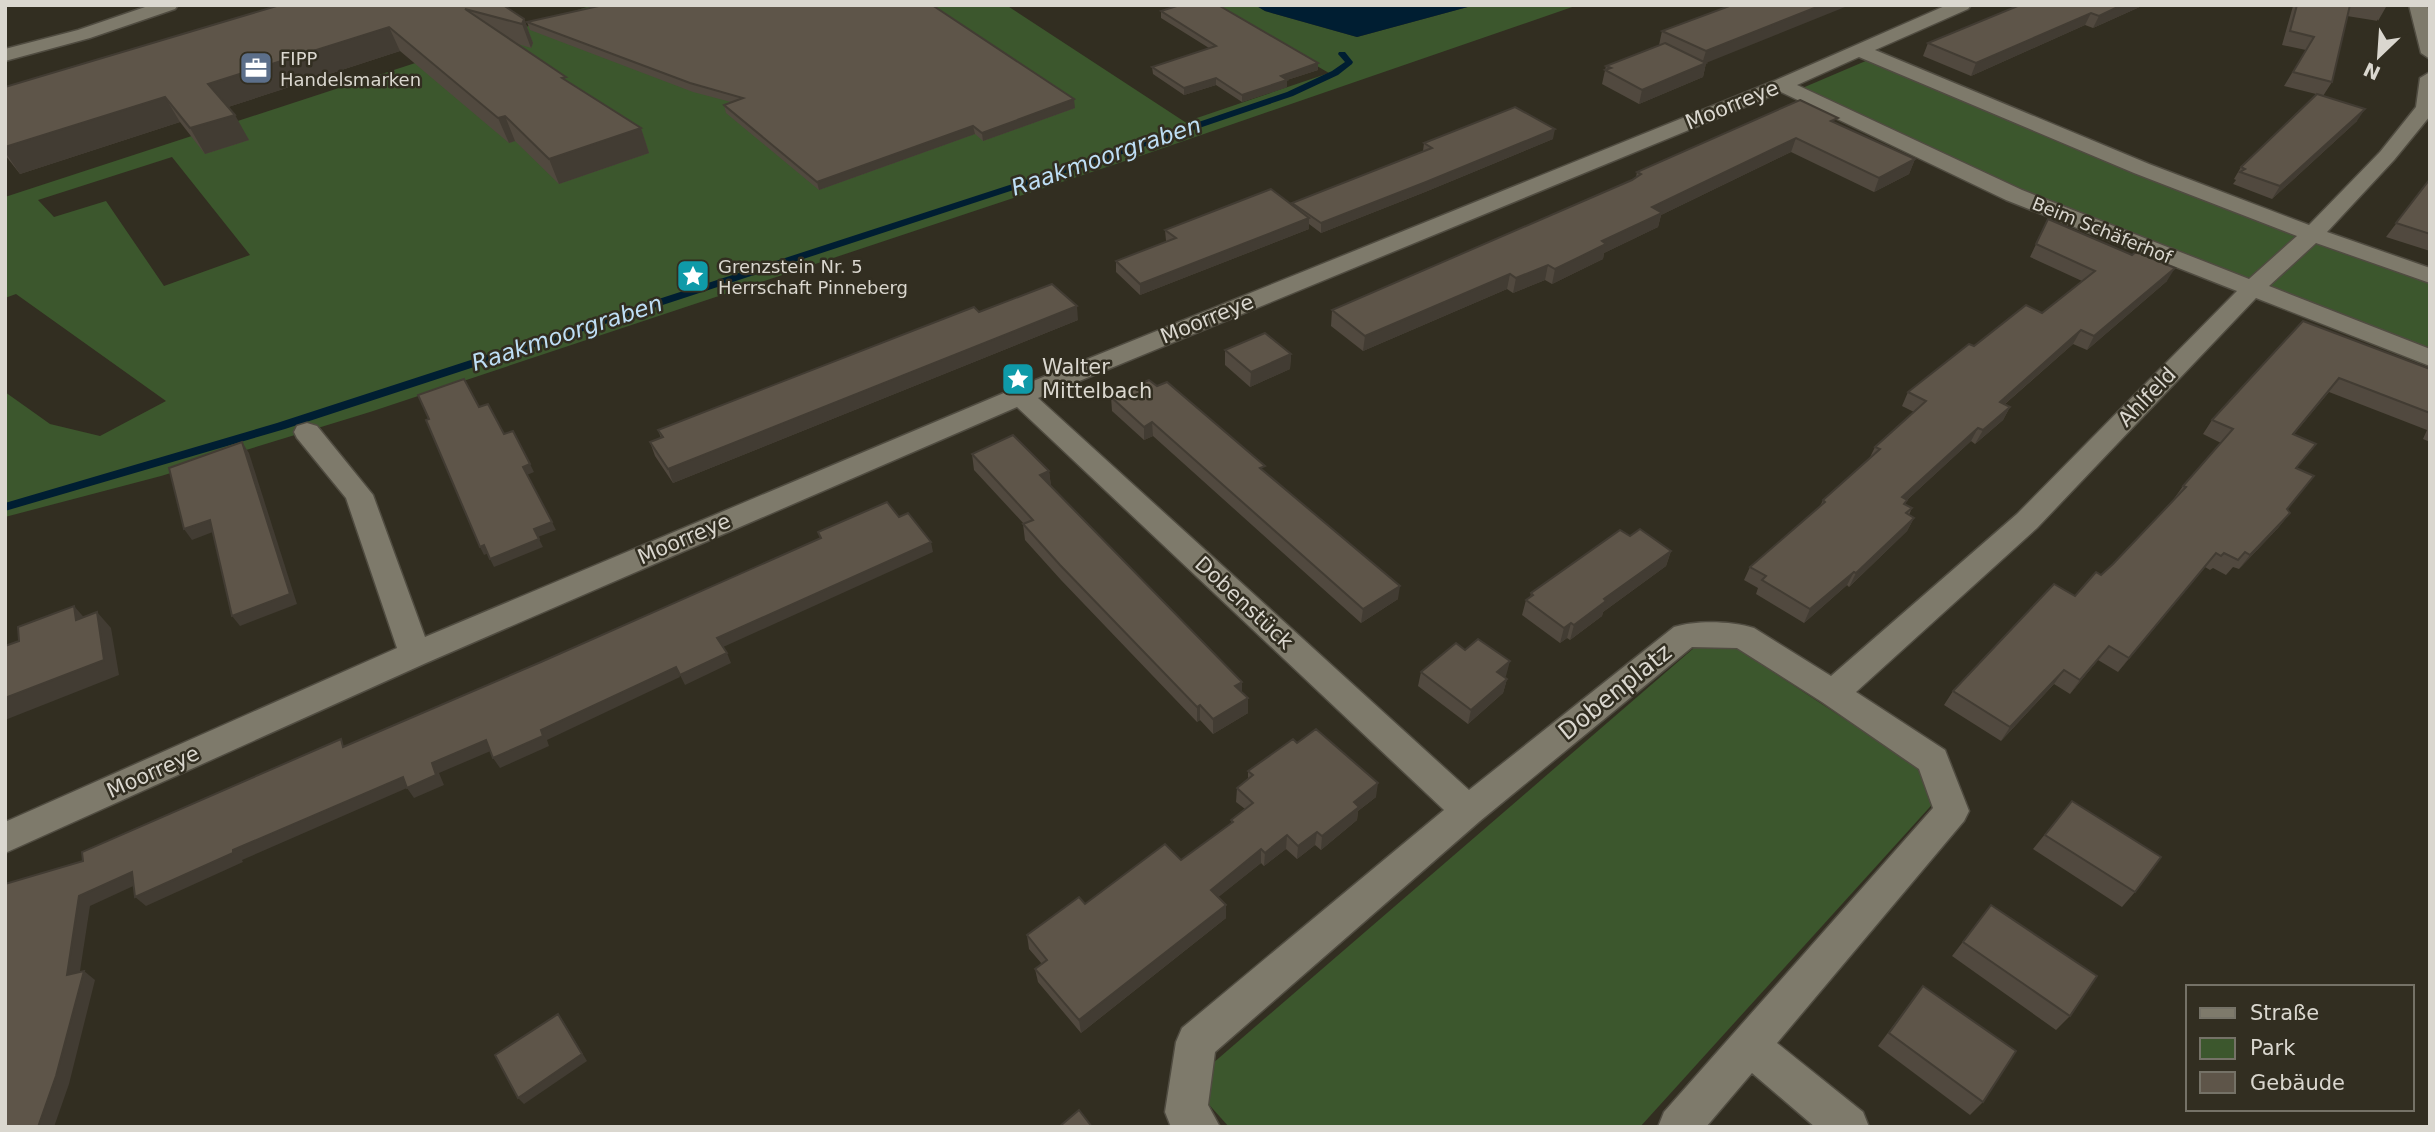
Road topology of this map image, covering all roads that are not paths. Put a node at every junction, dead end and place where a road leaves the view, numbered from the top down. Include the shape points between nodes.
1 (169, 5) edge
2 (1962, 5) edge
3 (2418, 5) edge
4 (1858, 50) junction
5 (2430, 53) edge
6 (5, 55) edge
7 (2430, 78) edge
8 (1781, 85) junction
9 (2311, 236) junction
10 (2430, 276) edge
11 (2251, 290) junction
12 (2430, 358) edge
13 (1020, 396) junction
14 (307, 432) dead end
15 (415, 654) junction
16 (1833, 693) junction
17 (1468, 811) junction
18 (5, 838) edge
19 (1750, 1046) junction
20 (1199, 1127) edge
21 (1679, 1127) edge
22 (1849, 1127) edge

1 - 6 street
2 - 4 street, Moorreye
3 - 5 street
4 - 8 street, Moorreye
4 - 9 street
7 - 9 street, Ahlfeld via 2426,108
8 - 11 street, Beim Schäferhof via 2014,195
8 - 13 street, Moorreye
9 - 10 street
9 - 11 street, Ahlfeld
11 - 12 street, Beim Schäferhof
11 - 16 street, Ahlfeld via 2027,521
13 - 15 street, Moorreye
13 - 17 street, Dobenstück
14 - 15 street via 359,495
15 - 18 street, Moorreye
16 - 17 street, Dobenplatz via 1743,636 1685,635
16 - 19 street, Dobenplatz via 1933,760 1952,811
17 - 20 street, Dobenplatz via 1196,1042 1186,1112
19 - 21 street, Dobenplatz
19 - 22 street

